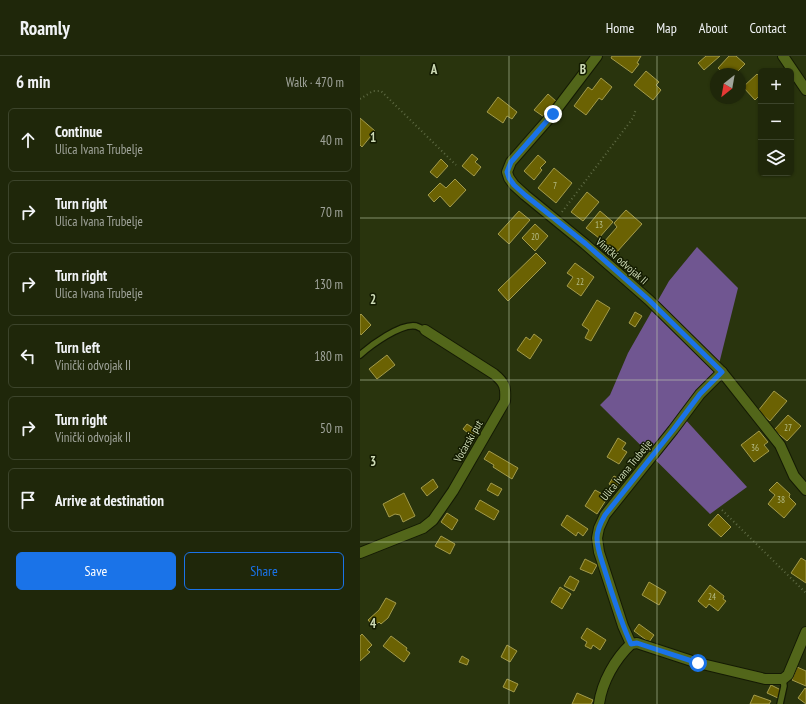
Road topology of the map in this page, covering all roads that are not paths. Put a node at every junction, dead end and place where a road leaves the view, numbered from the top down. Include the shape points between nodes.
1 (597, 56) edge
2 (783, 56) edge
3 (806, 90) edge
4 (425, 330) joint
5 (360, 355) edge
6 (722, 372) junction
7 (806, 490) edge
8 (360, 553) edge
9 (806, 632) edge
10 (631, 644) junction
11 (783, 679) junction
12 (599, 704) edge
13 (780, 704) edge

1 - 6 street, Vinički odvojak II via 553,114 511,162 507,172 509,178 649,300
2 - 3 street
4 - 5 lane via 415,326 401,329 378,340
4 - 8 street, Voćarski put via 494,374 503,382 506,391 505,401 453,491 433,520 423,528
6 - 7 street, Vinički odvojak II via 780,445 794,476
6 - 10 street, Ulica Ivana Trubelje via 700,394 605,515 599,528 599,552
9 - 11 street via 788,675
10 - 11 street via 637,643 698,663 765,679
10 - 12 street via 617,660 600,695
11 - 13 lane

